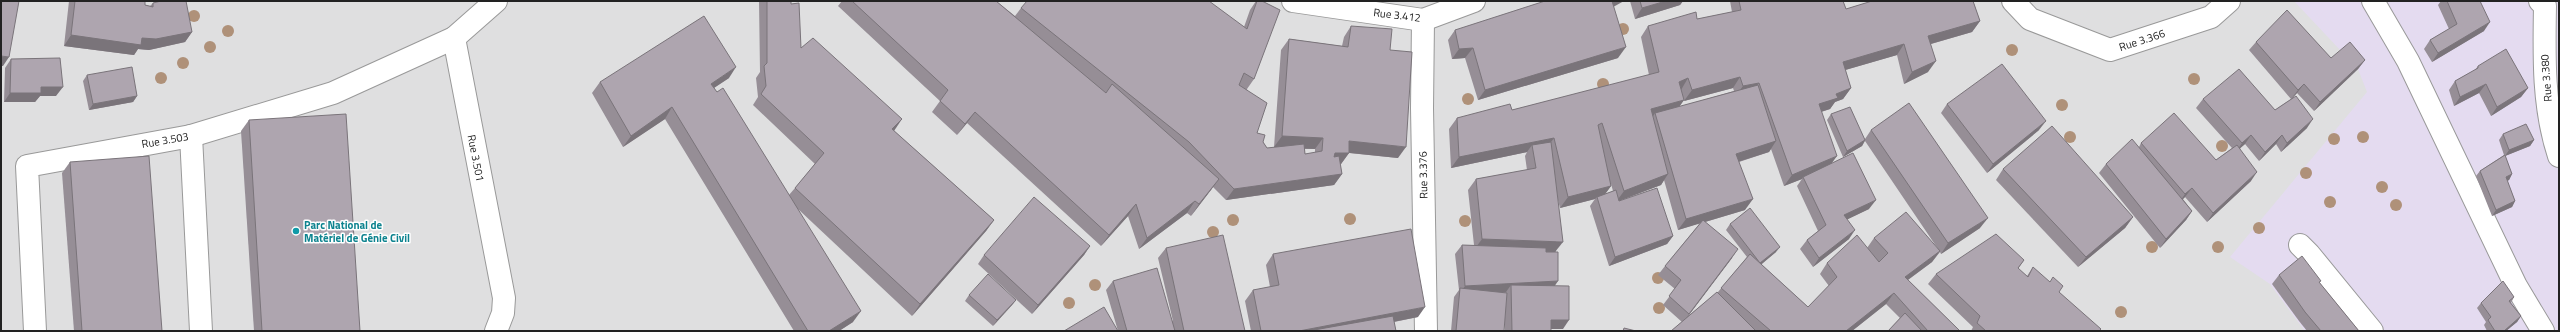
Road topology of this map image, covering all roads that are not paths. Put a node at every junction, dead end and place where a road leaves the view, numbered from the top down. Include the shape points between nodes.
1 (496, 1) edge
2 (1293, 1) edge
3 (1474, 1) edge
4 (2013, 1) edge
5 (2229, 1) edge
6 (2373, 1) edge
7 (2548, 7) edge
8 (1423, 20) junction
9 (454, 38) junction
10 (191, 136) junction
11 (2559, 156) edge
12 (2300, 245) dead end
13 (35, 331) edge
14 (201, 331) edge
15 (496, 331) edge
16 (1426, 331) edge
17 (2372, 331) edge
18 (2543, 331) edge

1 - 9 street
2 - 8 street, Rue 3.412
3 - 8 street, Rue 3.412
4 - 5 street, Rue 3.366 via 2030,18 2110,50 2211,17
6 - 18 street via 2408,61 2516,286
7 - 11 street, Rue 3.380 via 2544,60 2550,121
8 - 16 street, Rue 3.376
9 - 10 street, Rue 3.503 via 334,93
9 - 15 street, Rue 3.501 via 504,298 503,313
10 - 13 street, Rue 3.503 via 41,161 26,166
10 - 14 street
12 - 17 street

